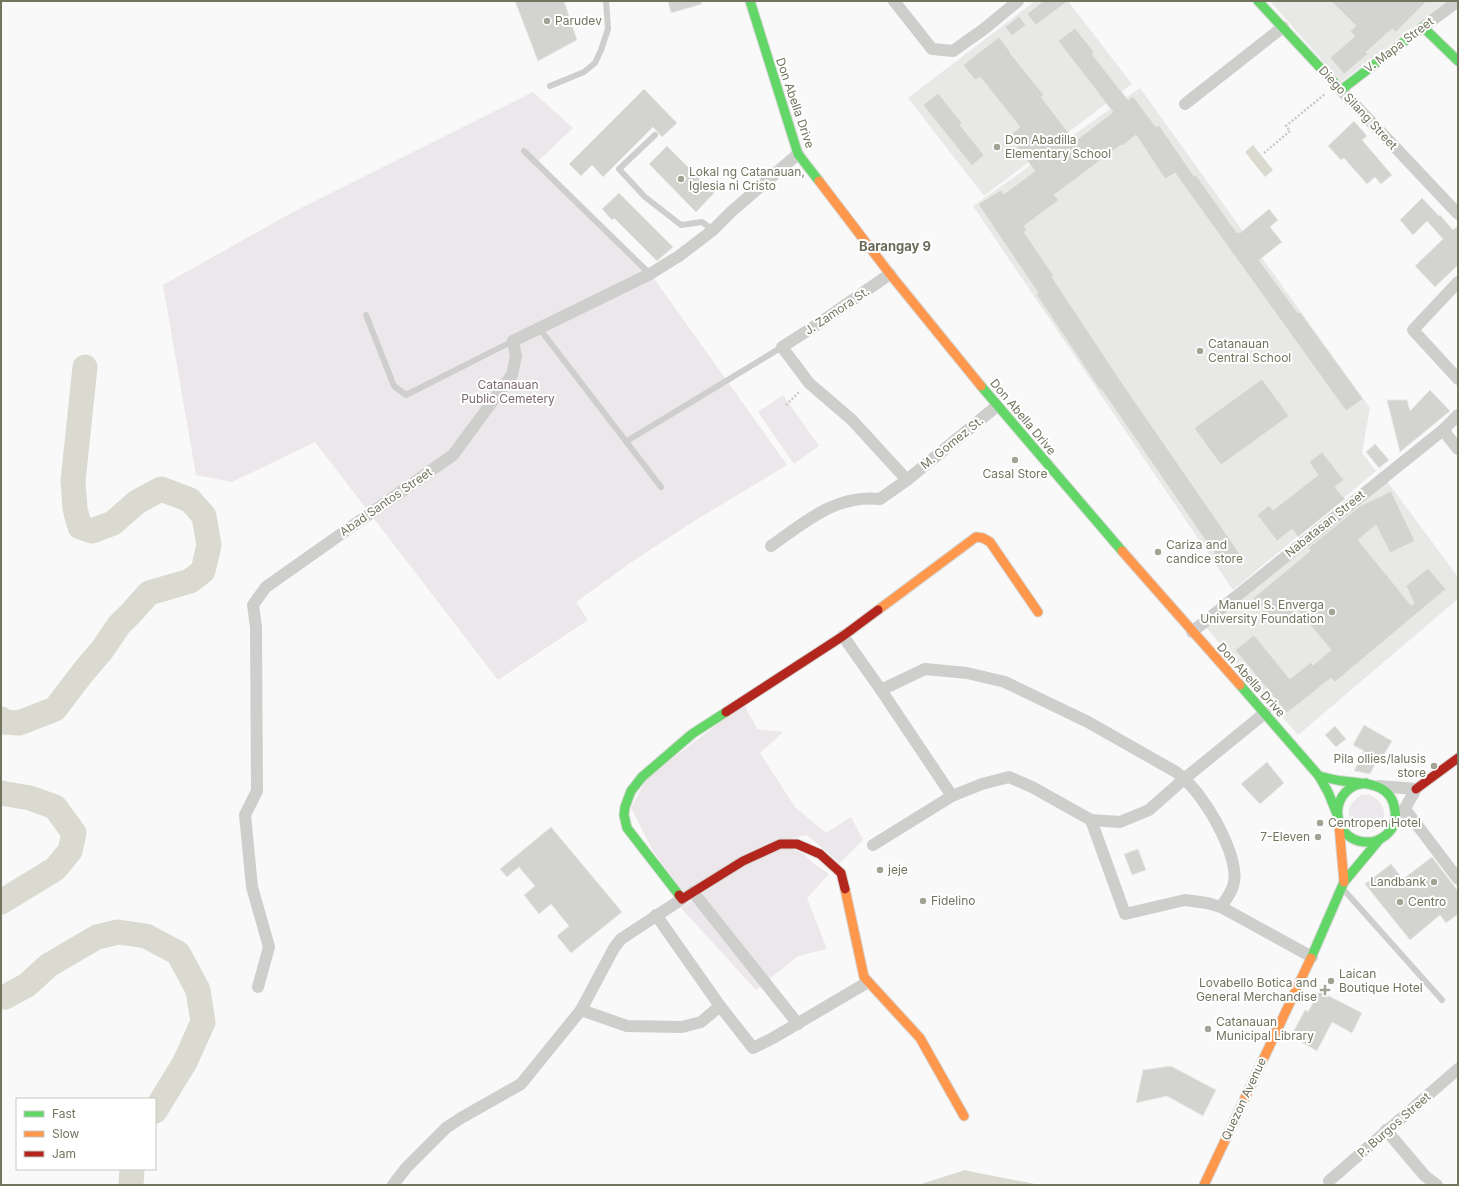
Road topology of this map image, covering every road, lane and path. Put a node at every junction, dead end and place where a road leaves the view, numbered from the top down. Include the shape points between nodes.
1 (606, 1) edge
2 (750, 1) edge
3 (894, 1) edge
4 (1018, 1) edge
5 (1258, 1) edge
6 (1458, 1) edge
7 (1283, 27) junction
8 (1423, 27) junction
9 (1458, 61) edge
10 (550, 86) dead end
11 (1339, 87) junction
12 (1185, 104) dead end
13 (655, 136) dead end
14 (524, 151) dead end
15 (1264, 153) dead end
16 (798, 154) junction
17 (1458, 214) edge
18 (713, 230) junction
19 (650, 274) junction
20 (890, 274) junction
21 (1458, 282) edge
22 (366, 314) dead end
23 (539, 328) junction
24 (513, 341) junction
25 (782, 347) junction
26 (1458, 379) edge
27 (809, 382) junction
28 (786, 405) dead end
29 (997, 406) junction
30 (1458, 415) edge
31 (1443, 430) junction
32 (627, 441) junction
33 (1458, 449) edge
34 (906, 480) junction
35 (661, 487) dead end
36 (771, 546) dead end
37 (1038, 612) dead end
38 (1192, 632) junction
39 (842, 636) junction
40 (881, 690) junction
41 (1265, 713) junction
42 (1458, 758) edge
43 (1319, 776) junction
44 (1184, 778) junction
45 (1372, 784) junction
46 (1416, 789) junction
47 (952, 796) junction
48 (1405, 809) junction
49 (1337, 814) junction
50 (1091, 820) junction
51 (1394, 824) junction
52 (1339, 825) junction
53 (1379, 840) junction
54 (873, 845) dead end
55 (1458, 879) edge
56 (1343, 885) junction
57 (693, 892) junction
58 (682, 899) junction
59 (1221, 907) junction
60 (656, 915) junction
61 (1312, 957) junction
62 (868, 982) junction
63 (258, 987) dead end
64 (1442, 1000) dead end
65 (720, 1006) junction
66 (581, 1010) junction
67 (798, 1024) junction
68 (1458, 1069) edge
69 (964, 1116) dead end
70 (1386, 1130) junction
71 (1330, 1180) dead end
72 (393, 1185) edge
73 (1204, 1185) edge
74 (1437, 1185) edge

1 - 10 lane via 608,29 595,63 584,72
2 - 16 main road, Don Abella Drive
3 - 4 street via 932,49 953,51
5 - 7 main road, Diego Silang Street
6 - 8 street, V. Mapa Street
7 - 11 main road, Diego Silang Street
7 - 12 street
8 - 9 main road
8 - 11 main road, V. Mapa Street
11 - 15 path via 1286,126 1290,131
11 - 17 street, Diego Silang Street
13 - 18 lane via 619,169 645,197 681,225 702,222
14 - 19 lane
16 - 18 street
16 - 20 main road, Don Abella Drive
18 - 19 street
19 - 23 street
20 - 25 street, J. Zamora St.
20 - 29 main road, Don Abella Drive
21 - 26 street via 1413,330
22 - 24 lane via 394,386 406,395
23 - 24 street
23 - 32 lane
24 - 63 street, Abad Santos Street via 516,356 512,375 453,455 266,587 253,605 256,627 257,791 245,815 252,887 269,947
25 - 27 street
25 - 32 lane
27 - 28 path
27 - 34 street via 852,420
29 - 34 street, M. Gomez St.
29 - 38 main road, Don Abella Drive
30 - 31 street, Nabatasan Street
31 - 33 street
31 - 38 street, Nabatasan Street
32 - 35 lane
34 - 36 street, M. Gomez St. via 880,499 866,497 847,500 817,514
37 - 39 main road via 990,542 976,537
38 - 41 main road, Don Abella Drive
39 - 40 street
39 - 58 main road via 692,734 642,776 631,791 624,815 627,828
40 - 44 street via 925,669 967,673 1005,682 1088,722
40 - 47 street
41 - 43 main road, Don Abella Drive
41 - 44 street
42 - 46 main road
43 - 45 main road
43 - 49 main road, Don Abella Drive
44 - 50 street via 1149,810 1120,822
44 - 59 street via 1203,800 1226,842 1234,868 1234,886
45 - 46 street
45 - 49 main road via 1354,786 1345,792 1339,802
45 - 51 main road via 1387,792 1394,801
46 - 48 street
47 - 50 street via 1009,777
47 - 54 street
48 - 51 street
48 - 55 street
49 - 52 main road
50 - 59 street via 1125,914 1185,900
51 - 53 main road via 1388,834
52 - 53 main road via 1346,835 1356,841 1367,843
52 - 56 main road, Quezon Avenue
53 - 56 main road, Quezon Avenue
56 - 61 main road, Quezon Avenue
56 - 64 lane
57 - 58 main road
57 - 62 main road via 743,861 780,844 797,844 820,854 841,873 864,977
57 - 67 street
58 - 60 street
59 - 61 street
60 - 65 street
60 - 66 street via 621,939
61 - 73 main road, Quezon Avenue
62 - 67 street
62 - 69 main road via 920,1038
65 - 66 street via 701,1022 682,1027 627,1026
65 - 67 street via 753,1048
66 - 72 street via 521,1084 446,1128 406,1168
68 - 70 street, P. Burgos Street
70 - 71 street, P. Burgos Street
70 - 74 street via 1425,1176

